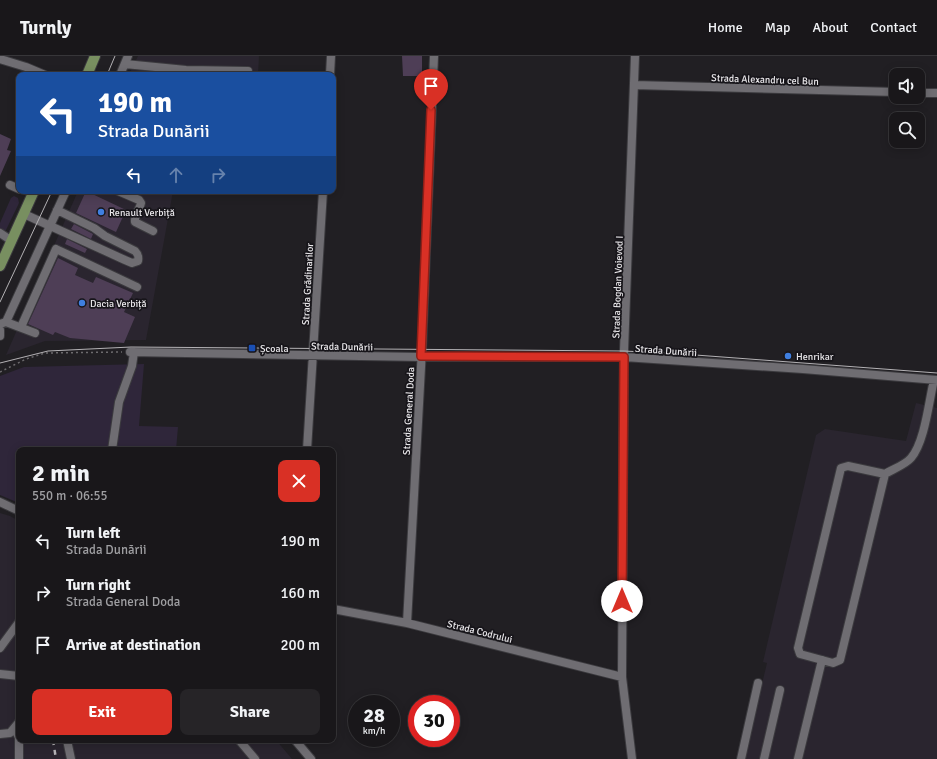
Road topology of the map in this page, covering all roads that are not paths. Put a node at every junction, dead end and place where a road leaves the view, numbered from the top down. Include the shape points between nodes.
1 (95, 56) edge
2 (331, 56) edge
3 (434, 56) edge
4 (635, 56) edge
5 (0, 59) edge
6 (126, 60) edge
7 (248, 71) dead end
8 (38, 72) edge
9 (88, 72) edge
10 (121, 72) edge
11 (330, 72) edge
12 (634, 85) junction
13 (889, 92) edge
14 (925, 93) edge
15 (937, 93) edge
16 (10, 185) dead end
17 (16, 188) edge
18 (30, 194) edge
19 (65, 194) edge
20 (125, 194) edge
21 (323, 194) edge
22 (57, 210) junction
23 (24, 214) junction
24 (49, 225) junction
25 (153, 231) dead end
26 (0, 233) edge
27 (12, 240) junction
28 (0, 266) edge
29 (138, 287) dead end
30 (3, 323) edge
31 (20, 327) junction
32 (0, 330) edge
33 (35, 334) dead end
34 (0, 336) edge
35 (313, 355) junction
36 (421, 356) junction
37 (624, 357) junction
38 (935, 380) edge
39 (112, 447) edge
40 (307, 447) edge
41 (885, 474) junction
42 (0, 502) edge
43 (16, 510) edge
44 (336, 610) edge
45 (407, 623) junction
46 (16, 626) edge
47 (0, 648) edge
48 (822, 660) junction
49 (0, 674) edge
50 (16, 676) edge
51 (622, 677) junction
52 (758, 683) dead end
53 (780, 690) dead end
54 (16, 726) edge
55 (0, 734) edge
56 (18, 743) edge
57 (68, 743) edge
58 (242, 743) edge
59 (298, 743) edge
60 (19, 759) edge
61 (71, 759) edge
62 (255, 759) edge
63 (311, 759) edge
64 (632, 759) edge
65 (741, 759) edge
66 (764, 759) edge
67 (798, 759) edge

1 - 9 main road
2 - 11 street
3 - 36 street, Strada General Doda
4 - 12 street, Strada Bogdan Voievod I
5 - 8 street
6 - 7 street via 186,70
6 - 10 street
12 - 13 street, Strada Alexandru cel Bun
12 - 37 street, Strada Bogdan Voievod I
14 - 15 street
16 - 17 street
18 - 23 main road
19 - 22 street
20 - 25 street via 141,202 135,222
21 - 35 street, Strada Grădinarilor
22 - 24 street
22 - 24 street via 135,251 139,257 138,261 132,263 124,260
23 - 24 street
23 - 27 main road
24 - 30 street
26 - 27 street
27 - 28 main road
29 - 31 street via 56,250
30 - 31 street
31 - 33 street
32 - 34 street
35 - 36 street, Strada Dunării
35 - 39 street, Strada Dunării via 132,352 132,366 119,402
35 - 40 street, Strada Grădinarilor
36 - 37 street, Strada Dunării
36 - 45 street, Strada General Doda
37 - 38 street, Strada Dunării via 803,368
37 - 51 street, Strada Bogdan Voievod I
38 - 41 street via 917,448 907,462
41 - 48 street via 841,658 836,663
41 - 48 street via 848,466 843,466 840,470 798,648 800,654
42 - 43 street
44 - 45 street, Strada Codrului
45 - 51 street, Strada Codrului
46 - 47 street
48 - 67 street
49 - 50 street
51 - 64 street, Strada Bogdan Voievod I
52 - 65 street
53 - 66 street
54 - 55 street via 10,733
56 - 60 street
57 - 61 street
58 - 62 street
59 - 63 street

